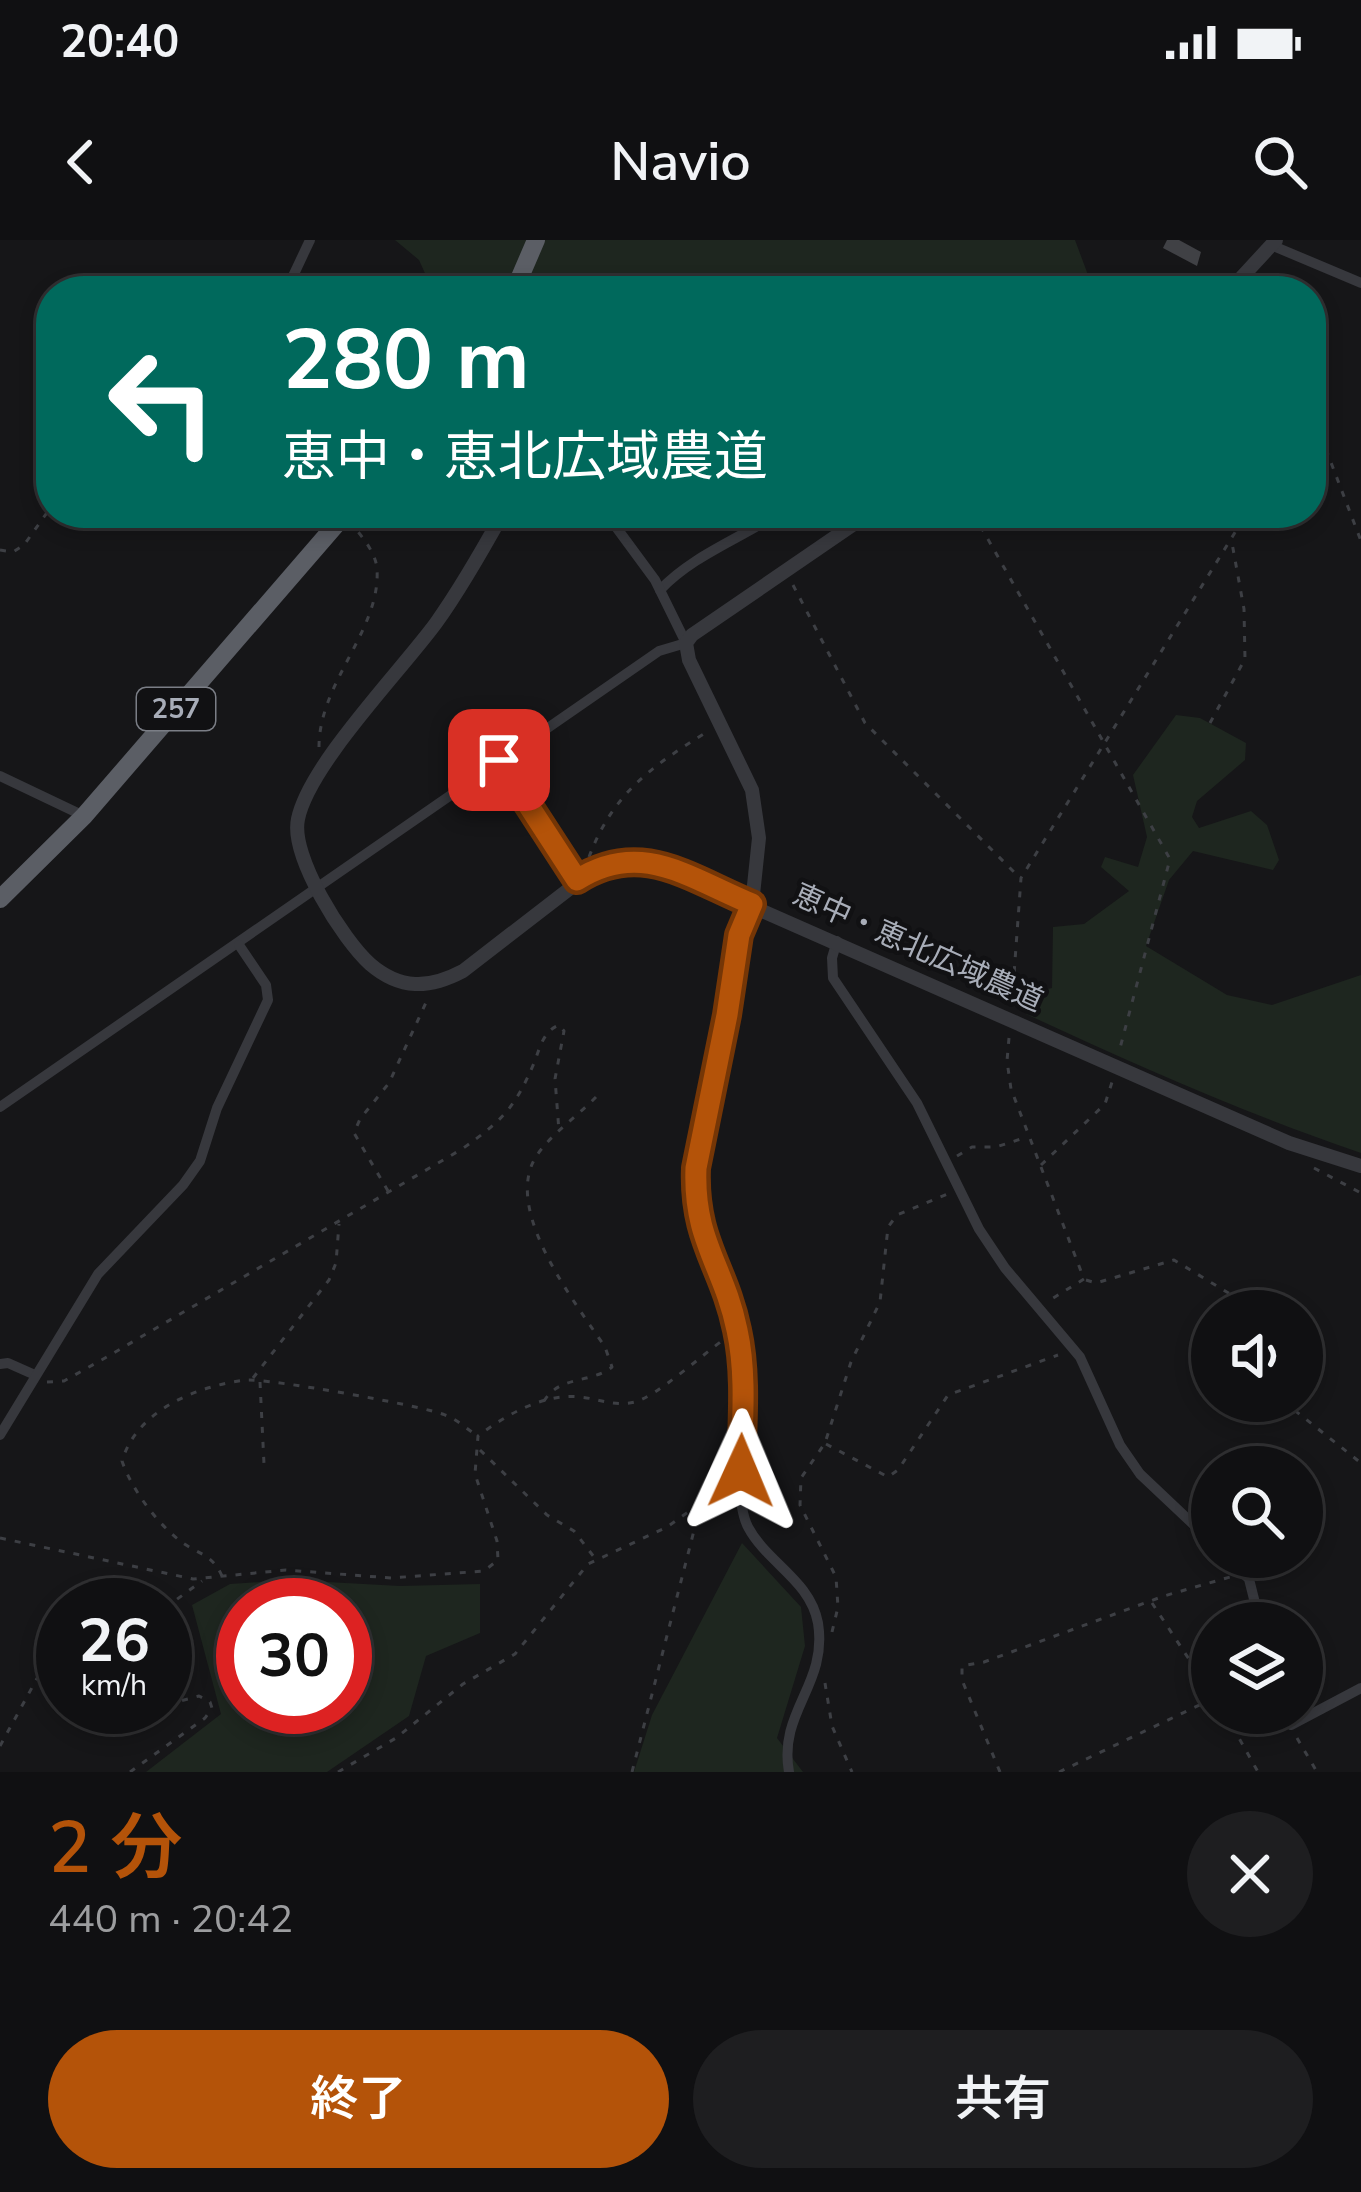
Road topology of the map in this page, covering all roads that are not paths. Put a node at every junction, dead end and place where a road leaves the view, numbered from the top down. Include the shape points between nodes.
1 (310, 240) edge
2 (536, 240) edge
3 (1273, 243) edge
4 (293, 276) edge
5 (520, 276) edge
6 (1243, 276) edge
7 (1361, 284) edge
8 (334, 528) edge
9 (495, 528) edge
10 (617, 528) edge
11 (756, 528) edge
12 (849, 528) edge
13 (660, 590) junction
14 (686, 643) junction
15 (499, 760) junction
16 (0, 776) edge
17 (84, 816) junction
18 (577, 880) junction
19 (317, 886) junction
20 (0, 899) edge
21 (752, 904) junction
22 (837, 941) junction
23 (239, 945) junction
24 (0, 1107) edge
25 (1361, 1166) edge
26 (0, 1364) edge
27 (35, 1375) junction
28 (0, 1435) edge
29 (737, 1490) junction
30 (702, 1502) road end
31 (1191, 1522) edge
32 (1361, 1688) edge
33 (1323, 1704) edge
34 (788, 1772) edge

1 - 4 street
2 - 5 highway
3 - 6 street
3 - 7 street
8 - 17 highway, 257
9 - 19 street via 435,624 326,764 298,819
10 - 13 street
11 - 13 street via 681,567
12 - 14 street
13 - 14 street
14 - 15 street via 658,651
14 - 21 street via 757,812
15 - 18 lane
15 - 19 street
16 - 17 street
17 - 20 highway, 257
18 - 19 street, 恵中・恵北広域農道 via 463,971 429,985 381,974
18 - 21 street, 恵中・恵北広域農道 via 623,860 651,862
19 - 23 street
21 - 22 street, 恵中・恵北広域農道
21 - 29 street via 739,935 695,1192 706,1250 738,1334
22 - 25 street, 恵中・恵北広域農道
22 - 31 street via 833,978 917,1103 992,1249 1074,1348 1140,1474
23 - 24 street
23 - 27 street via 268,1000 200,1161 98,1274
26 - 27 street
27 - 28 street
29 - 30 street
29 - 34 street via 748,1527 801,1585 818,1619 818,1669 786,1738
32 - 33 street

